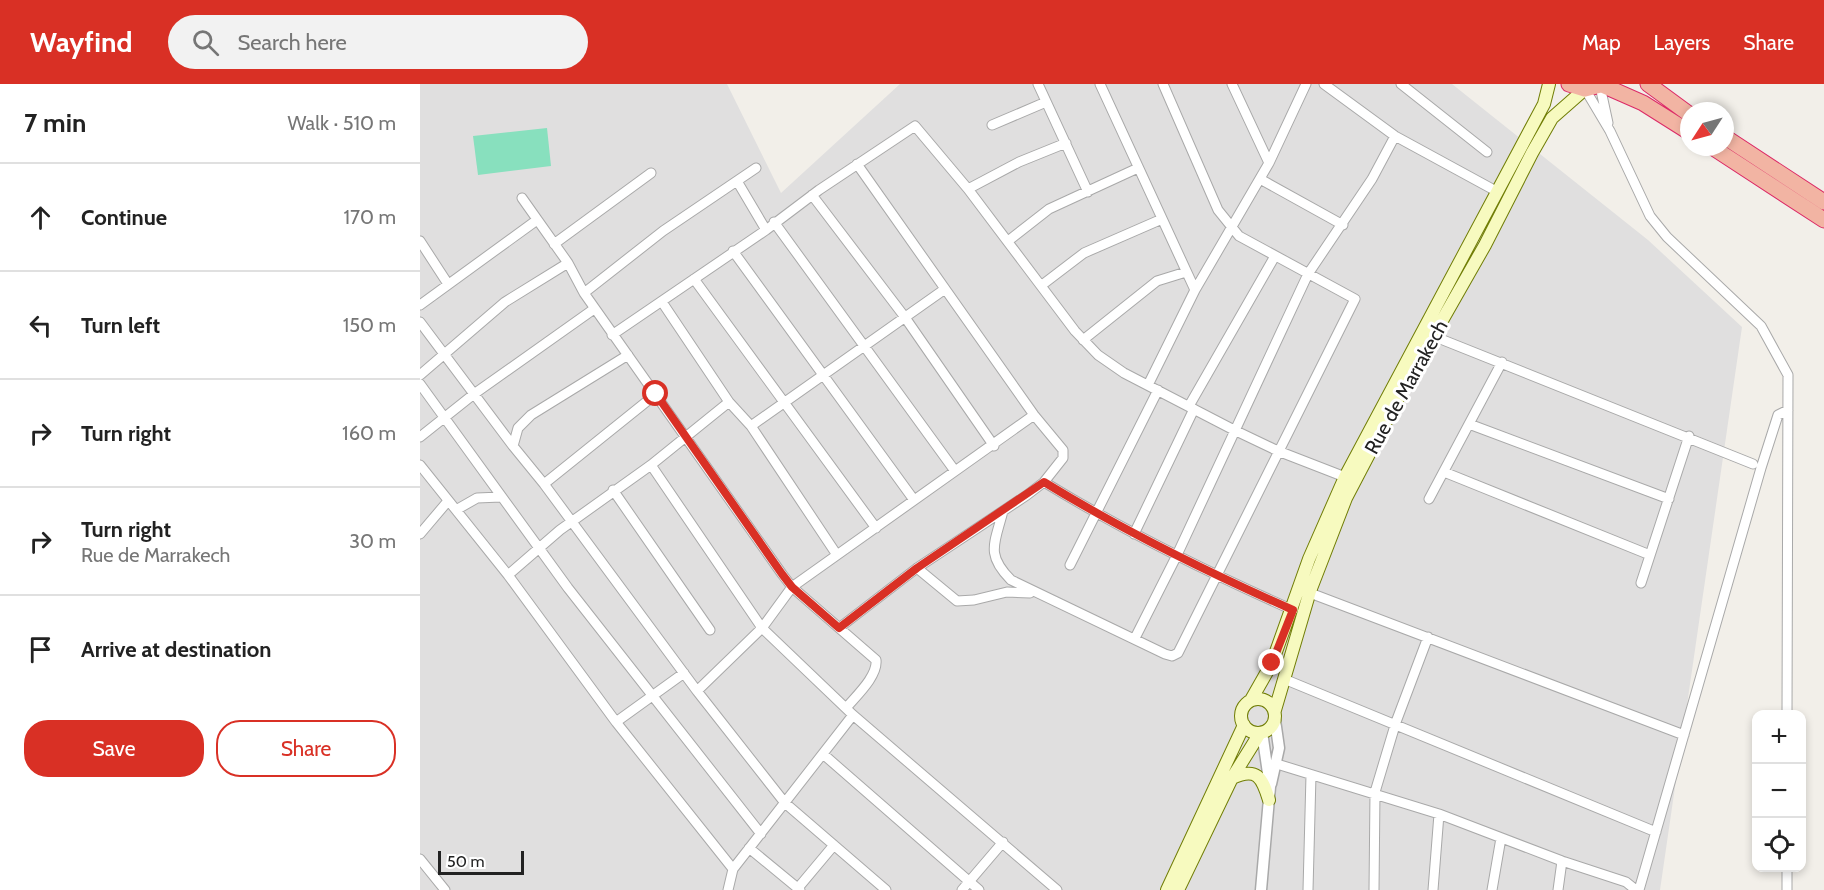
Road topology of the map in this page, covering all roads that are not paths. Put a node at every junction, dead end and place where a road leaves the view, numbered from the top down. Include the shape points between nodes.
1 (1038, 84) edge
2 (1100, 84) edge
3 (1163, 84) edge
4 (1232, 84) edge
5 (1306, 84) edge
6 (1324, 84) edge
7 (1401, 84) edge
8 (1549, 84) edge
9 (1569, 84) edge
10 (1648, 84) edge
11 (1598, 86) edge
12 (1046, 102) junction
13 (1680, 107) edge
14 (992, 125) dead end
15 (1680, 126) edge
16 (1610, 131) junction
17 (1395, 136) junction
18 (1065, 143) junction
19 (1734, 143) edge
20 (1487, 152) dead end
21 (1726, 156) edge
22 (1269, 163) junction
23 (857, 164) junction
24 (756, 168) dead end
25 (1138, 168) junction
26 (651, 172) dead end
27 (1260, 179) junction
28 (737, 181) junction
29 (968, 189) junction
30 (1496, 191) junction
31 (1088, 192) junction
32 (812, 195) junction
33 (522, 198) dead end
34 (1824, 202) edge
35 (1162, 219) junction
36 (537, 220) junction
37 (1824, 220) edge
38 (774, 222) junction
39 (1343, 225) junction
40 (1230, 226) junction
41 (766, 231) junction
42 (420, 241) edge
43 (1008, 241) junction
44 (554, 244) junction
45 (734, 251) junction
46 (1275, 256) junction
47 (567, 263) junction
48 (1186, 272) junction
49 (1308, 274) junction
50 (694, 279) junction
51 (448, 284) junction
52 (1042, 285) junction
53 (945, 289) junction
54 (1195, 290) junction
55 (584, 293) junction
56 (662, 302) junction
57 (420, 305) edge
58 (594, 309) junction
59 (904, 316) junction
60 (420, 322) edge
61 (612, 335) junction
62 (1433, 336) junction
63 (1083, 340) junction
64 (864, 345) junction
65 (628, 355) junction
66 (445, 357) junction
67 (1502, 362) junction
68 (420, 375) edge
69 (822, 375) junction
70 (420, 384) edge
71 (1148, 385) junction
72 (1158, 390) junction
73 (474, 394) junction
74 (656, 394) junction
75 (729, 402) junction
76 (783, 403) junction
77 (1192, 407) junction
78 (1788, 410) junction
79 (1034, 415) junction
80 (442, 417) junction
81 (1469, 424) junction
82 (751, 426) junction
83 (1234, 430) junction
84 (686, 436) junction
85 (1689, 436) junction
86 (420, 437) edge
87 (513, 446) junction
88 (994, 446) junction
89 (1278, 451) junction
90 (1753, 464) dead end
91 (420, 465) edge
92 (651, 465) junction
93 (955, 471) junction
94 (1444, 472) junction
95 (1345, 477) junction
96 (1044, 482) junction
97 (544, 484) junction
98 (613, 490) junction
99 (501, 497) junction
100 (1429, 499) dead end
101 (1669, 499) junction
102 (914, 500) junction
103 (448, 501) junction
104 (456, 510) junction
105 (1003, 511) junction
106 (1094, 513) junction
107 (572, 521) junction
108 (876, 528) junction
109 (420, 534) edge
110 (1134, 534) junction
111 (538, 548) junction
112 (837, 555) junction
113 (1650, 555) junction
114 (1176, 557) junction
115 (1070, 564) dead end
116 (917, 568) junction
117 (508, 575) junction
118 (1218, 577) junction
119 (1641, 583) dead end
120 (792, 587) junction
121 (1034, 593) junction
122 (1310, 593) junction
123 (1293, 610) junction
124 (762, 628) junction
125 (839, 628) junction
126 (710, 630) dead end
127 (1428, 637) junction
128 (1134, 638) junction
129 (684, 673) junction
130 (1284, 679) junction
131 (697, 691) junction
132 (652, 696) junction
133 (1251, 700) junction
134 (1787, 710) edge
135 (850, 712) junction
136 (1275, 715) junction
137 (616, 722) junction
138 (1244, 725) junction
139 (1395, 726) junction
140 (1261, 733) junction
141 (1684, 735) junction
142 (823, 754) junction
143 (1277, 764) junction
144 (1311, 775) junction
145 (1232, 778) junction
146 (1375, 792) junction
147 (1270, 794) junction
148 (785, 802) junction
149 (1439, 814) junction
150 (1656, 832) junction
151 (760, 834) junction
152 (1501, 838) junction
153 (1003, 842) junction
154 (834, 845) junction
155 (749, 848) junction
156 (420, 859) edge
157 (1562, 861) junction
158 (733, 869) junction
159 (1787, 872) edge
160 (966, 886) edge
161 (799, 889) edge
162 (446, 890) edge
163 (728, 890) edge
164 (886, 890) edge
165 (979, 890) edge
166 (1058, 890) edge
167 (1167, 890) edge
168 (1178, 890) edge
169 (1261, 890) edge
170 (1308, 890) edge
171 (1374, 890) edge
172 (1432, 890) edge
173 (1492, 890) edge
174 (1558, 890) edge
175 (1637, 890) edge
176 (1787, 890) edge

1 - 12 street
2 - 25 street
3 - 40 street via 1218,210
4 - 22 street
5 - 22 street
6 - 17 street
7 - 20 street
8 - 30 main road, Rue de Marrakech via 1544,104
9 - 11 highway
10 - 13 highway
11 - 15 highway via 1643,103
11 - 16 street
11 - 16 street
11 - 62 main road, Rue de Marrakech via 1552,118
12 - 14 street
12 - 18 street
16 - 78 street via 1666,237 1770,339 1788,375
17 - 30 street
17 - 39 street
18 - 29 street
18 - 31 street
19 - 34 highway
21 - 37 highway
22 - 27 street
23 - 29 street via 915,126
23 - 32 street
23 - 53 street
24 - 28 street
25 - 31 street
25 - 35 street
26 - 44 street
27 - 39 street
27 - 40 street
28 - 41 street
28 - 55 street via 663,231
29 - 43 street
30 - 95 main road, Rue de Marrakech
31 - 43 street via 1049,209
32 - 38 street
32 - 59 street
33 - 36 street
35 - 48 street
35 - 52 street via 1084,254
36 - 44 street
36 - 51 street
38 - 41 street
38 - 64 street
39 - 49 street
40 - 46 street via 1239,236
40 - 54 street
41 - 45 street
42 - 51 street
43 - 52 street
44 - 47 street
45 - 50 street
45 - 69 street
46 - 49 street
46 - 77 street
47 - 55 street
47 - 66 street via 505,302
48 - 54 street
48 - 63 street via 1157,281
49 - 83 street
49 - 89 street via 1355,300
50 - 56 street
50 - 76 street
51 - 57 street
52 - 63 street
53 - 59 street
53 - 79 street
54 - 71 street
55 - 58 street
56 - 61 street
56 - 75 street
58 - 61 street
58 - 73 street
59 - 64 street
59 - 88 street
60 - 66 street
61 - 65 street
62 - 67 street
62 - 122 main road, Rue de Marrakech via 1346,498
63 - 71 street via 1111,365
64 - 69 street
64 - 93 street
65 - 74 street
65 - 87 street via 531,415 518,428
66 - 68 street
66 - 73 street
67 - 81 street
67 - 85 street
69 - 76 street
69 - 102 street
70 - 80 street
71 - 72 street
72 - 77 street
72 - 106 street
73 - 80 street
73 - 87 street
74 - 84 street
74 - 97 street
75 - 82 street
75 - 84 street
76 - 82 street
76 - 108 street
77 - 83 street
77 - 110 street
78 - 134 street
78 - 141 street via 1778,415
79 - 88 street
79 - 96 street via 1063,450 1062,463
80 - 86 street
80 - 99 street
81 - 94 street
81 - 101 street
82 - 112 street
83 - 89 street
83 - 114 street
84 - 92 street
84 - 120 street
85 - 90 street
85 - 101 street
87 - 97 street
88 - 93 street
89 - 95 street
89 - 118 street
91 - 103 street
92 - 98 street
92 - 124 street
93 - 102 street
94 - 100 street
94 - 113 street
95 - 123 main road, Rue de Marrakech via 1309,559
96 - 105 street
96 - 106 street
97 - 107 street
98 - 107 street
98 - 126 street
99 - 104 street via 477,498
99 - 111 street
101 - 113 street
102 - 108 street
103 - 104 street
103 - 109 street
104 - 117 street
105 - 116 street
105 - 121 street via 994,559 1011,580
106 - 110 street
106 - 115 street
107 - 111 street
107 - 129 street
108 - 112 street
110 - 114 street
111 - 117 street
111 - 132 street
112 - 120 street
113 - 119 street
114 - 118 street
114 - 128 street
116 - 121 street via 957,602 1007,592
116 - 125 street
117 - 137 street
118 - 123 street
118 - 128 street via 1178,652 1172,656 1165,654
120 - 124 street
120 - 125 street
121 - 128 street
122 - 127 street
122 - 130 main road, Rue de Marrakech
123 - 133 main road, Rue de Marrakech via 1272,663
124 - 131 street
124 - 135 street
125 - 135 street via 872,655 877,664
127 - 139 street
127 - 141 street
129 - 131 street
129 - 132 street
130 - 136 main road, Rue de Marrakech
130 - 139 street
131 - 148 street
132 - 137 street
132 - 151 street
133 - 136 main road via 1265,700
133 - 138 main road via 1242,711
135 - 142 street
135 - 153 street
136 - 140 main road via 1270,728
136 - 143 street, Rue de Marrakech
137 - 158 street
138 - 140 main road
138 - 167 main road
139 - 146 street
139 - 150 street
140 - 145 main road
140 - 147 street, Rue de Marrakech
141 - 150 street
142 - 148 street
142 - 160 street
143 - 144 street
143 - 147 street, Rue de Marrakech
144 - 146 street
144 - 170 street
145 - 147 main road via 1243,773 1256,775
145 - 168 main road
146 - 149 street
146 - 171 street
147 - 169 street, Rue de Marrakech
148 - 151 street
148 - 154 street
149 - 152 street
149 - 172 street
150 - 175 street
151 - 155 street
152 - 157 street
152 - 173 street
153 - 160 street
153 - 166 street
154 - 161 street
154 - 164 street
155 - 158 street
155 - 161 street
156 - 162 street
157 - 174 street
157 - 175 street via 1626,882
158 - 163 street
159 - 176 street
160 - 165 street

